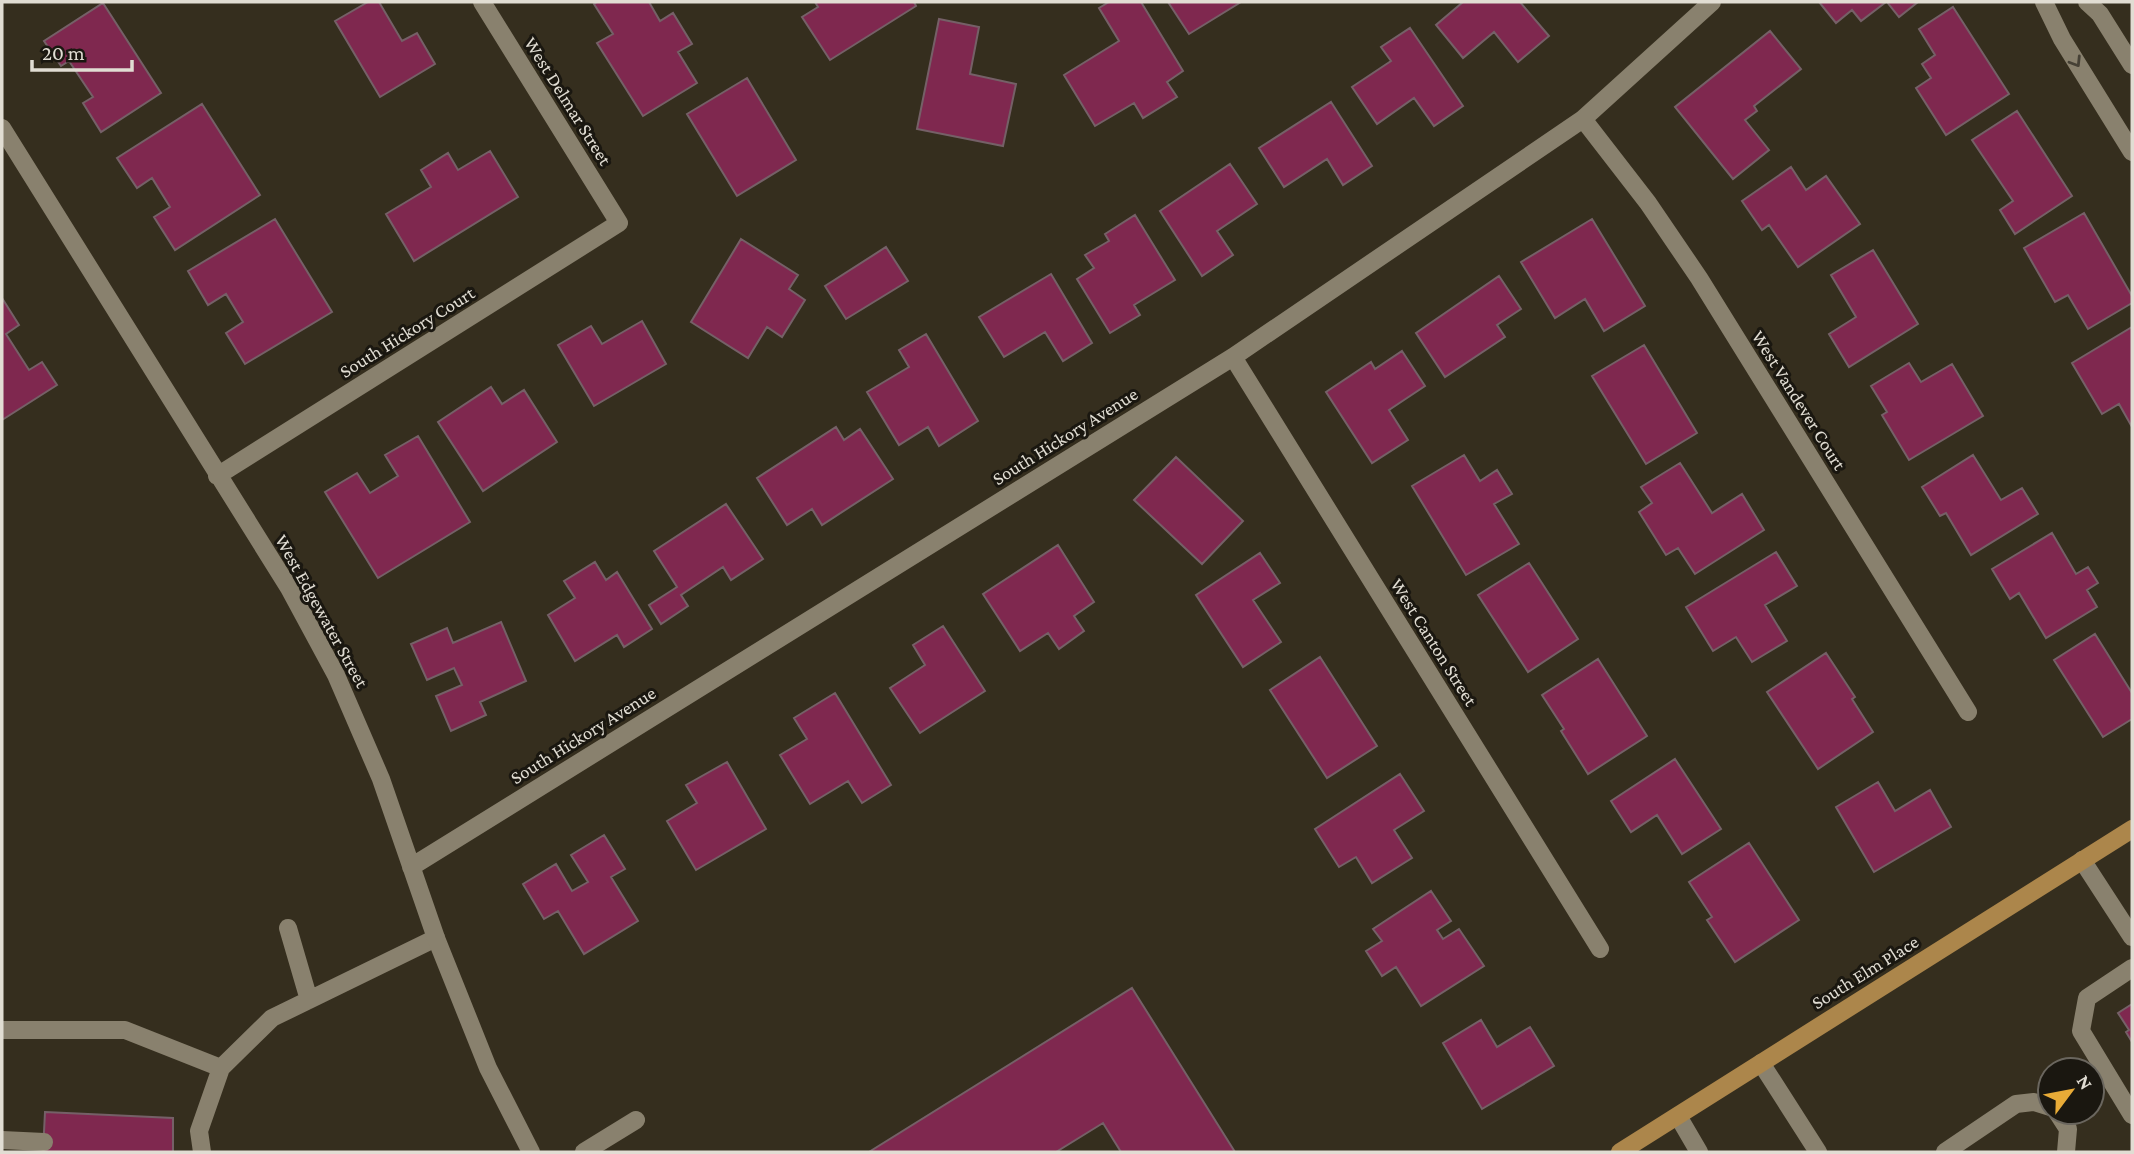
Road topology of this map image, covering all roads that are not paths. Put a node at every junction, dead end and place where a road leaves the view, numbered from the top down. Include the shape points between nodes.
1 (482, 2) edge
2 (1712, 2) edge
3 (2044, 2) edge
4 (2087, 2) edge
5 (2132, 65) edge
6 (1583, 119) junction
7 (2, 128) edge
8 (2132, 152) edge
9 (619, 223) joint
10 (1233, 357) junction
11 (218, 476) junction
12 (1968, 712) dead end
13 (2132, 829) edge
14 (2082, 860) junction
15 (411, 867) junction
16 (288, 928) dead end
17 (2132, 937) edge
18 (436, 938) junction
19 (1600, 949) dead end
20 (2132, 968) edge
21 (309, 1000) junction
22 (2, 1030) edge
23 (1761, 1063) junction
24 (221, 1068) junction
25 (2036, 1103) edge
26 (2132, 1115) edge
27 (1678, 1116) junction
28 (636, 1120) dead end
29 (2066, 1126) edge
30 (2, 1140) edge
31 (44, 1142) dead end
32 (202, 1152) edge
33 (531, 1152) edge
34 (584, 1152) edge
35 (1620, 1152) edge
36 (1699, 1152) edge
37 (1818, 1152) edge
38 (1945, 1152) edge
39 (2066, 1152) edge

1 - 9 street, West Delmar Street
2 - 6 street, South Hickory Avenue
3 -> 8 street
4 - 5 street via 2100,14
6 - 10 street, South Hickory Avenue
6 - 12 street, West Vandever Court via 1699,278
7 - 11 street, West Edgewater Street
9 - 11 street, South Hickory Court
10 - 15 street, South Hickory Avenue
10 - 19 street, West Canton Street
11 - 15 street, West Edgewater Street via 337,675 381,779
13 - 14 main road, South Elm Place
14 - 17 street
14 - 23 main road, South Elm Place
15 - 18 street, West Edgewater Street
16 - 21 street
18 - 21 street
18 - 33 street, West Edgewater Street via 488,1068
20 - 26 street via 2087,998 2081,1031
21 - 24 street via 272,1018
22 - 24 street via 125,1030
23 - 27 main road, South Elm Place
23 - 37 street
24 - 32 street via 199,1131
25 - 38 street via 2016,1104
27 - 35 main road, South Elm Place
27 - 36 street
28 - 34 street
29 - 39 street
30 - 31 street

